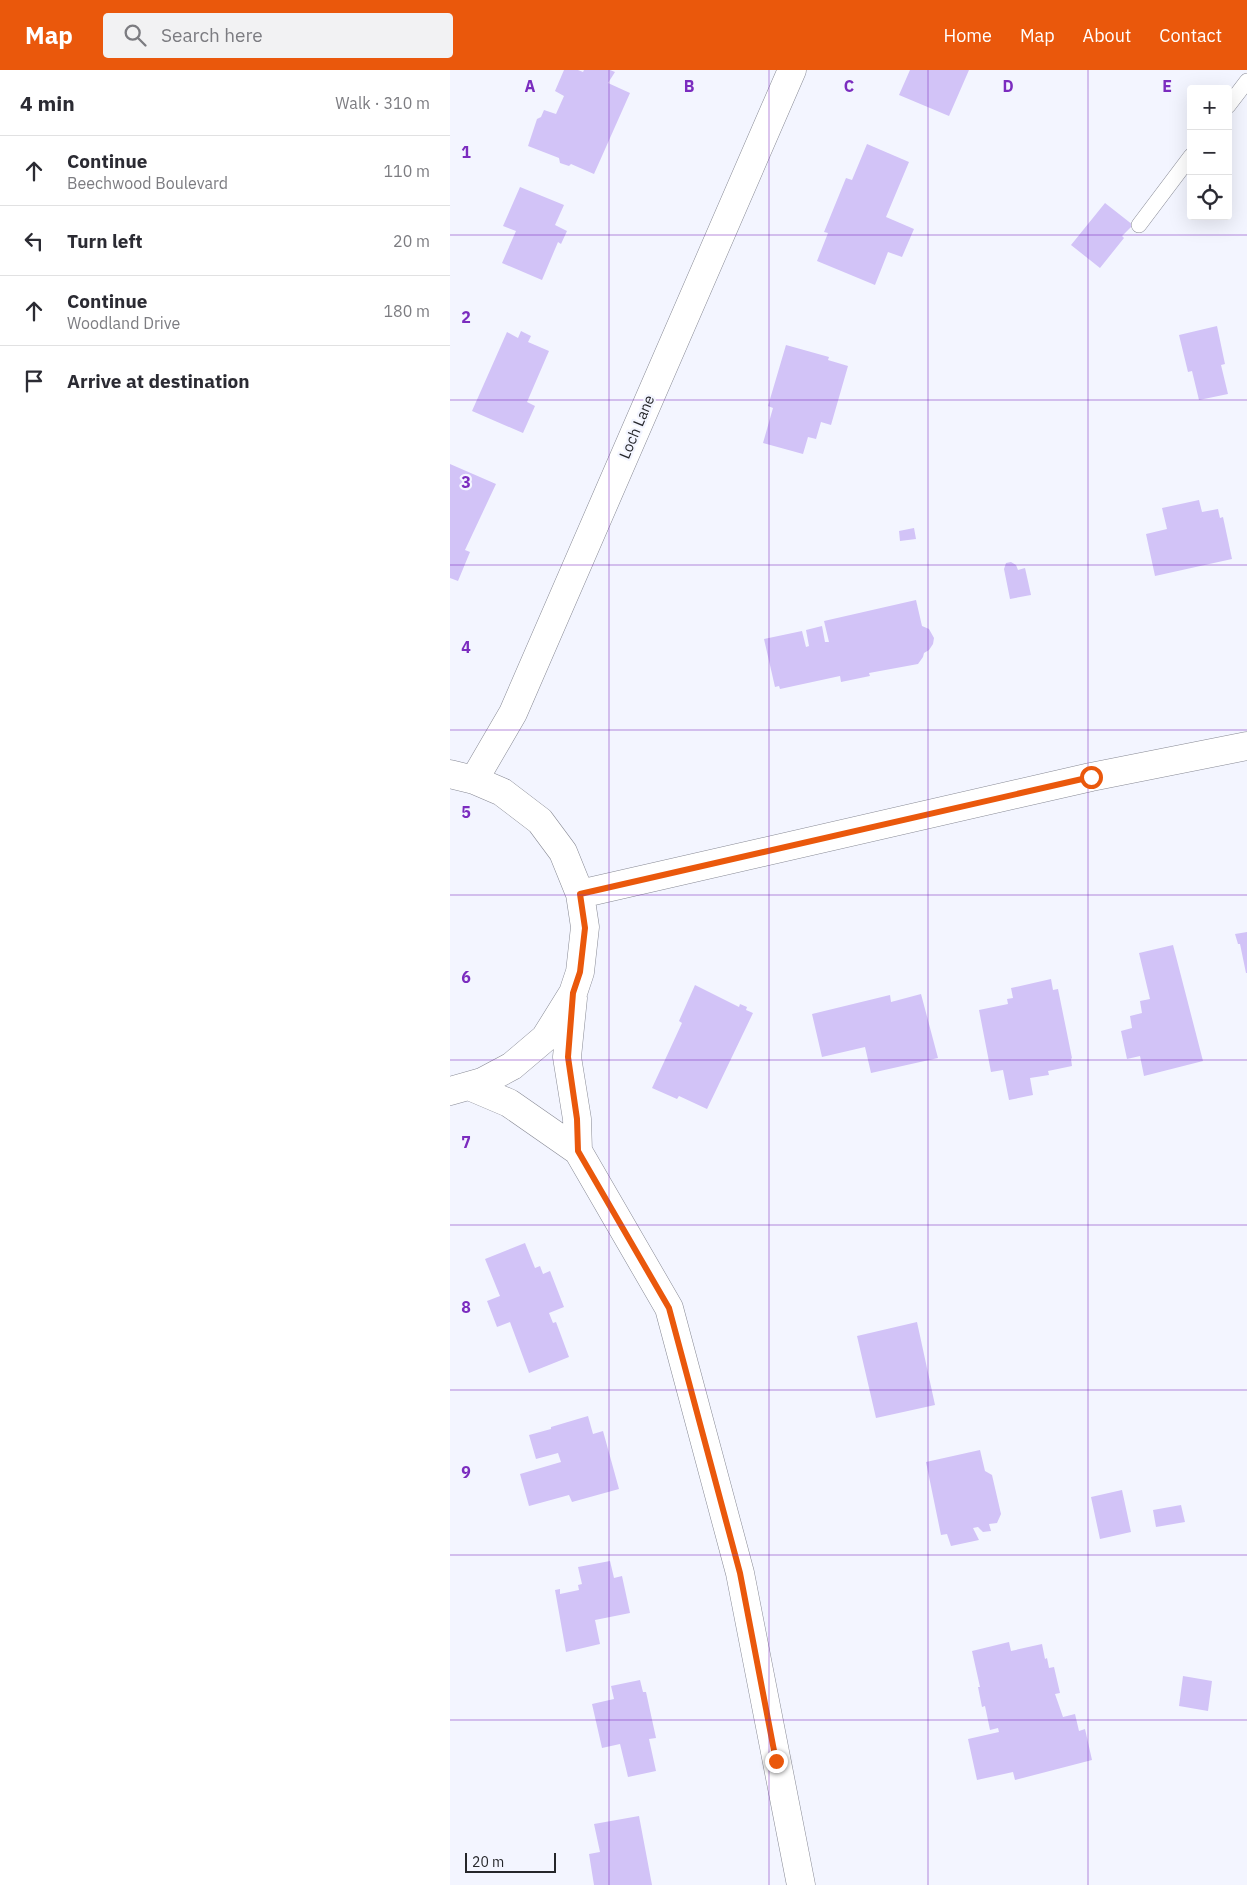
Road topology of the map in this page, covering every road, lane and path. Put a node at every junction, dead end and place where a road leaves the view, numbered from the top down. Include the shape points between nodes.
1 (792, 70) edge
2 (1247, 81) edge
3 (1232, 101) edge
4 (1187, 161) edge
5 (1140, 225) dead end
6 (1247, 746) edge
7 (462, 777) edge
8 (580, 894) junction
9 (573, 993) junction
10 (460, 1088) edge
11 (578, 1151) junction
12 (801, 1885) edge

1 - 7 street, Loch Lane via 513,713
2 - 3 lane
4 - 5 lane
6 - 8 street via 1091,777
7 - 8 street via 502,792 540,821 563,852
8 - 9 street via 585,928 580,972
9 - 10 street via 545,1038 512,1066 482,1082
9 - 11 street via 568,1057
10 - 11 street via 509,1103
11 - 12 street via 669,1308 740,1573

